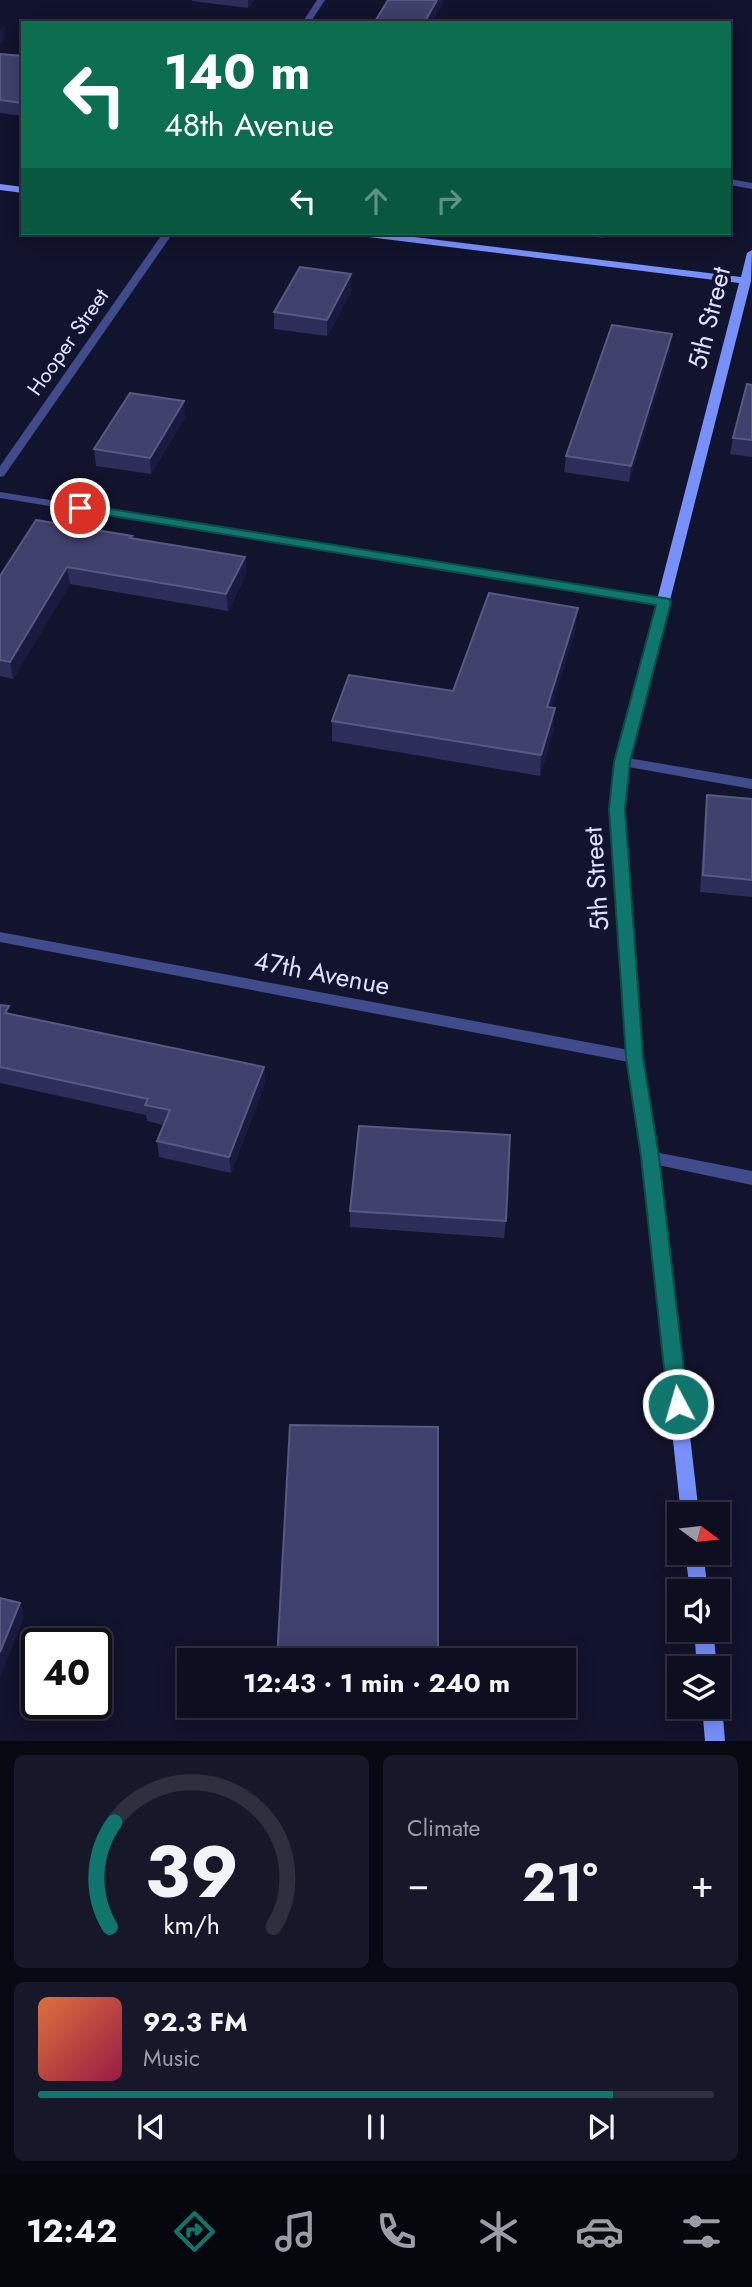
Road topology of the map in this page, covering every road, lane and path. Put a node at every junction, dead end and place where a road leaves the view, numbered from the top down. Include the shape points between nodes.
1 (321, 0) edge
2 (307, 21) edge
3 (731, 182) edge
4 (752, 186) edge
5 (0, 187) edge
6 (21, 190) edge
7 (167, 235) edge
8 (376, 235) edge
9 (752, 253) edge
10 (749, 281) edge
11 (0, 474) edge
12 (0, 495) edge
13 (664, 602) junction
14 (622, 762) junction
15 (752, 784) edge
16 (0, 937) edge
17 (634, 1057) junction
18 (650, 1157) junction
19 (752, 1178) edge
20 (689, 1502) edge
21 (713, 1719) edge
22 (716, 1741) edge

1 - 2 street
3 - 4 street
5 - 6 street
7 - 11 street, Hooper Street
8 - 10 street
9 - 10 street, 5th Street
10 - 13 street, 5th Street
12 - 13 street
13 - 14 street, 5th Street
14 - 15 street
14 - 17 street, 5th Street via 617,809
16 - 17 street, 47th Avenue
17 - 18 street, 5th Street
18 - 19 street
18 - 20 street, 5th Street
21 - 22 street

